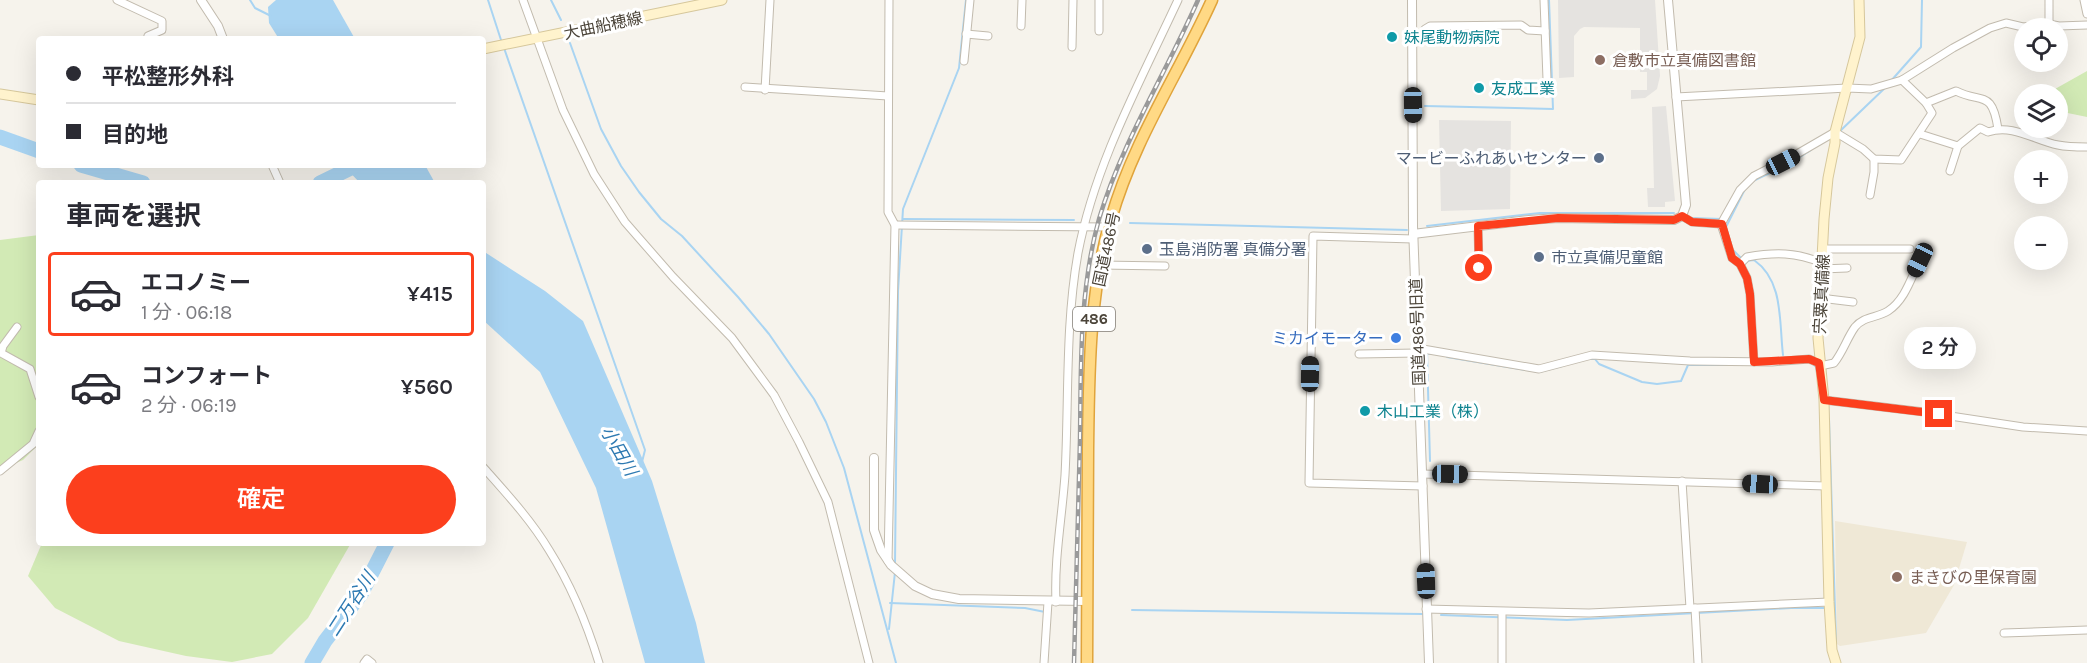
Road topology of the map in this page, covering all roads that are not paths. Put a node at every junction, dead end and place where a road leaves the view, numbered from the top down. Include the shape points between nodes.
1 (117, 0) edge
2 (201, 0) edge
3 (523, 0) edge
4 (722, 0) edge
5 (770, 0) edge
6 (889, 0) edge
7 (970, 0) edge
8 (1022, 0) edge
9 (1073, 0) edge
10 (1099, 0) edge
11 (1178, 0) edge
12 (1212, 0) edge
13 (1412, 0) edge
14 (1544, 0) edge
15 (1668, 0) edge
16 (1859, 0) edge
17 (2049, 0) edge
18 (2084, 0) edge
19 (2087, 14) edge
20 (2049, 18) edge
21 (2087, 24) edge
22 (2014, 25) edge
23 (2068, 25) edge
24 (1021, 26) dead end
25 (1099, 31) dead end
26 (1545, 31) junction
27 (966, 34) junction
28 (148, 36) dead end
29 (222, 36) edge
30 (988, 36) dead end
31 (537, 38) junction
32 (1412, 40) junction
33 (1072, 47) dead end
34 (486, 48) edge
35 (964, 61) dead end
36 (1547, 79) dead end
37 (1902, 80) junction
38 (745, 87) dead end
39 (1847, 88) junction
40 (765, 90) junction
41 (0, 94) edge
42 (888, 96) junction
43 (1676, 97) junction
44 (36, 100) edge
45 (1926, 103) junction
46 (1998, 129) junction
47 (1835, 132) junction
48 (1920, 134) junction
49 (1958, 146) junction
50 (2087, 147) edge
51 (1874, 159) junction
52 (1950, 171) dead end
53 (1870, 195) dead end
54 (1682, 216) junction
55 (1722, 224) junction
56 (895, 225) junction
57 (1084, 226) junction
58 (1478, 226) junction
59 (1108, 227) junction
60 (1413, 236) junction
61 (1823, 249) junction
62 (1910, 249) dead end
63 (1920, 260) dead end
64 (1740, 264) junction
65 (1100, 265) junction
66 (1165, 266) dead end
67 (1822, 266) junction
68 (1479, 268) dead end
69 (1847, 268) dead end
70 (1820, 298) junction
71 (1854, 302) dead end
72 (17, 327) dead end
73 (1417, 351) junction
74 (1359, 354) dead end
75 (1754, 362) junction
76 (1820, 364) junction
77 (36, 388) edge
78 (1824, 400) junction
79 (2087, 431) edge
80 (36, 438) edge
81 (874, 458) dead end
82 (486, 470) edge
83 (0, 471) edge
84 (1422, 474) junction
85 (1682, 481) junction
86 (1423, 486) junction
87 (1826, 486) junction
88 (890, 563) junction
89 (1087, 601) junction
90 (1052, 602) junction
91 (1829, 602) junction
92 (1426, 609) junction
93 (1694, 610) junction
94 (1502, 616) junction
95 (2087, 630) edge
96 (2004, 633) dead end
97 (364, 663) edge
98 (372, 663) edge
99 (599, 663) edge
100 (868, 663) edge
101 (1044, 663) edge
102 (1087, 663) edge
103 (1429, 663) edge
104 (1502, 663) edge
105 (1698, 663) edge
106 (1836, 663) edge

1 - 28 street via 162,21 162,30
2 - 29 street
3 - 31 street
4 - 31 main road, 大曲船穂線
5 - 40 street
6 - 42 street
7 - 27 street via 964,13
8 - 24 street
9 - 33 street
10 - 25 street
11 - 57 street via 1108,153
12 - 59 highway, 国道486号 / 486 via 1143,136
13 - 32 street, 国道486号旧道
14 - 26 street
15 - 43 street
16 - 39 main road, 宍粟真備線 via 1860,37
17 - 20 street
18 - 19 street
21 - 23 street
22 - 37 street via 1990,28
26 - 32 street via 1528,30 1521,25 1430,26 1419,40
26 - 36 street
27 - 30 street
27 - 35 street
31 - 34 main road, 大曲船穂線
31 - 100 street via 563,110 594,174 625,222 732,338 774,395 799,442 828,502
32 - 60 street, 国道486号旧道
37 - 39 street via 1871,89
37 - 45 street
38 - 40 street
39 - 43 street
39 - 47 main road, 宍粟真備線
40 - 42 street
41 - 44 main road
42 - 56 street via 888,212
43 - 54 street via 1686,205
45 - 46 street via 1956,91 1980,97 1989,102 1996,114
45 - 48 street via 1932,113
46 - 49 street via 1988,132 1980,128
46 - 50 street via 2032,135 2057,145
47 - 51 street
47 - 55 street via 1754,176 1740,190
47 - 61 main road, 宍粟真備線
48 - 49 street
48 - 51 street via 1901,160
49 - 52 street
51 - 53 street
54 - 55 street via 1692,222
54 - 58 street via 1674,220 1549,219
55 - 64 street via 1732,258
56 - 57 street
56 - 88 street
57 - 59 street
57 - 90 street via 1070,310 1065,477
58 - 60 street
58 - 68 street
59 - 65 highway, 国道486号 / 486
60 - 73 street, 国道486号旧道
60 - 86 street via 1313,236 1309,483
61 - 62 street
61 - 67 main road, 宍粟真備線
63 - 76 street via 1901,299 1886,312 1856,326 1834,363
64 - 67 street via 1747,257 1788,254 1803,255
64 - 75 street via 1750,294
65 - 66 street
65 - 89 highway, 国道486号 / 486 via 1089,378
67 - 69 street
67 - 70 main road, 宍粟真備線
70 - 71 street
70 - 76 main road, 宍粟真備線
72 - 77 street via 1,353 30,369
73 - 74 street
73 - 75 street via 1531,368 1592,355
73 - 84 street, 国道486号旧道
75 - 76 street via 1809,359
76 - 78 main road, 宍粟真備線
78 - 79 street via 2023,427
78 - 87 main road, 宍粟真備線
80 - 83 street
81 - 88 street via 874,530
82 - 99 street via 549,549 571,588
84 - 85 street
84 - 86 street, 国道486号旧道
85 - 87 street
85 - 93 street
86 - 92 street, 国道486号旧道
87 - 91 main road, 宍粟真備線
88 - 90 street via 915,586 939,596
89 - 90 street
89 - 102 highway, 国道486号 / 486
90 - 101 street
91 - 93 street
91 - 106 main road, 宍粟真備線
92 - 94 street
92 - 103 street, 国道486号旧道
93 - 94 street
93 - 105 street
94 - 104 street
95 - 96 street
97 - 98 street via 367,659

